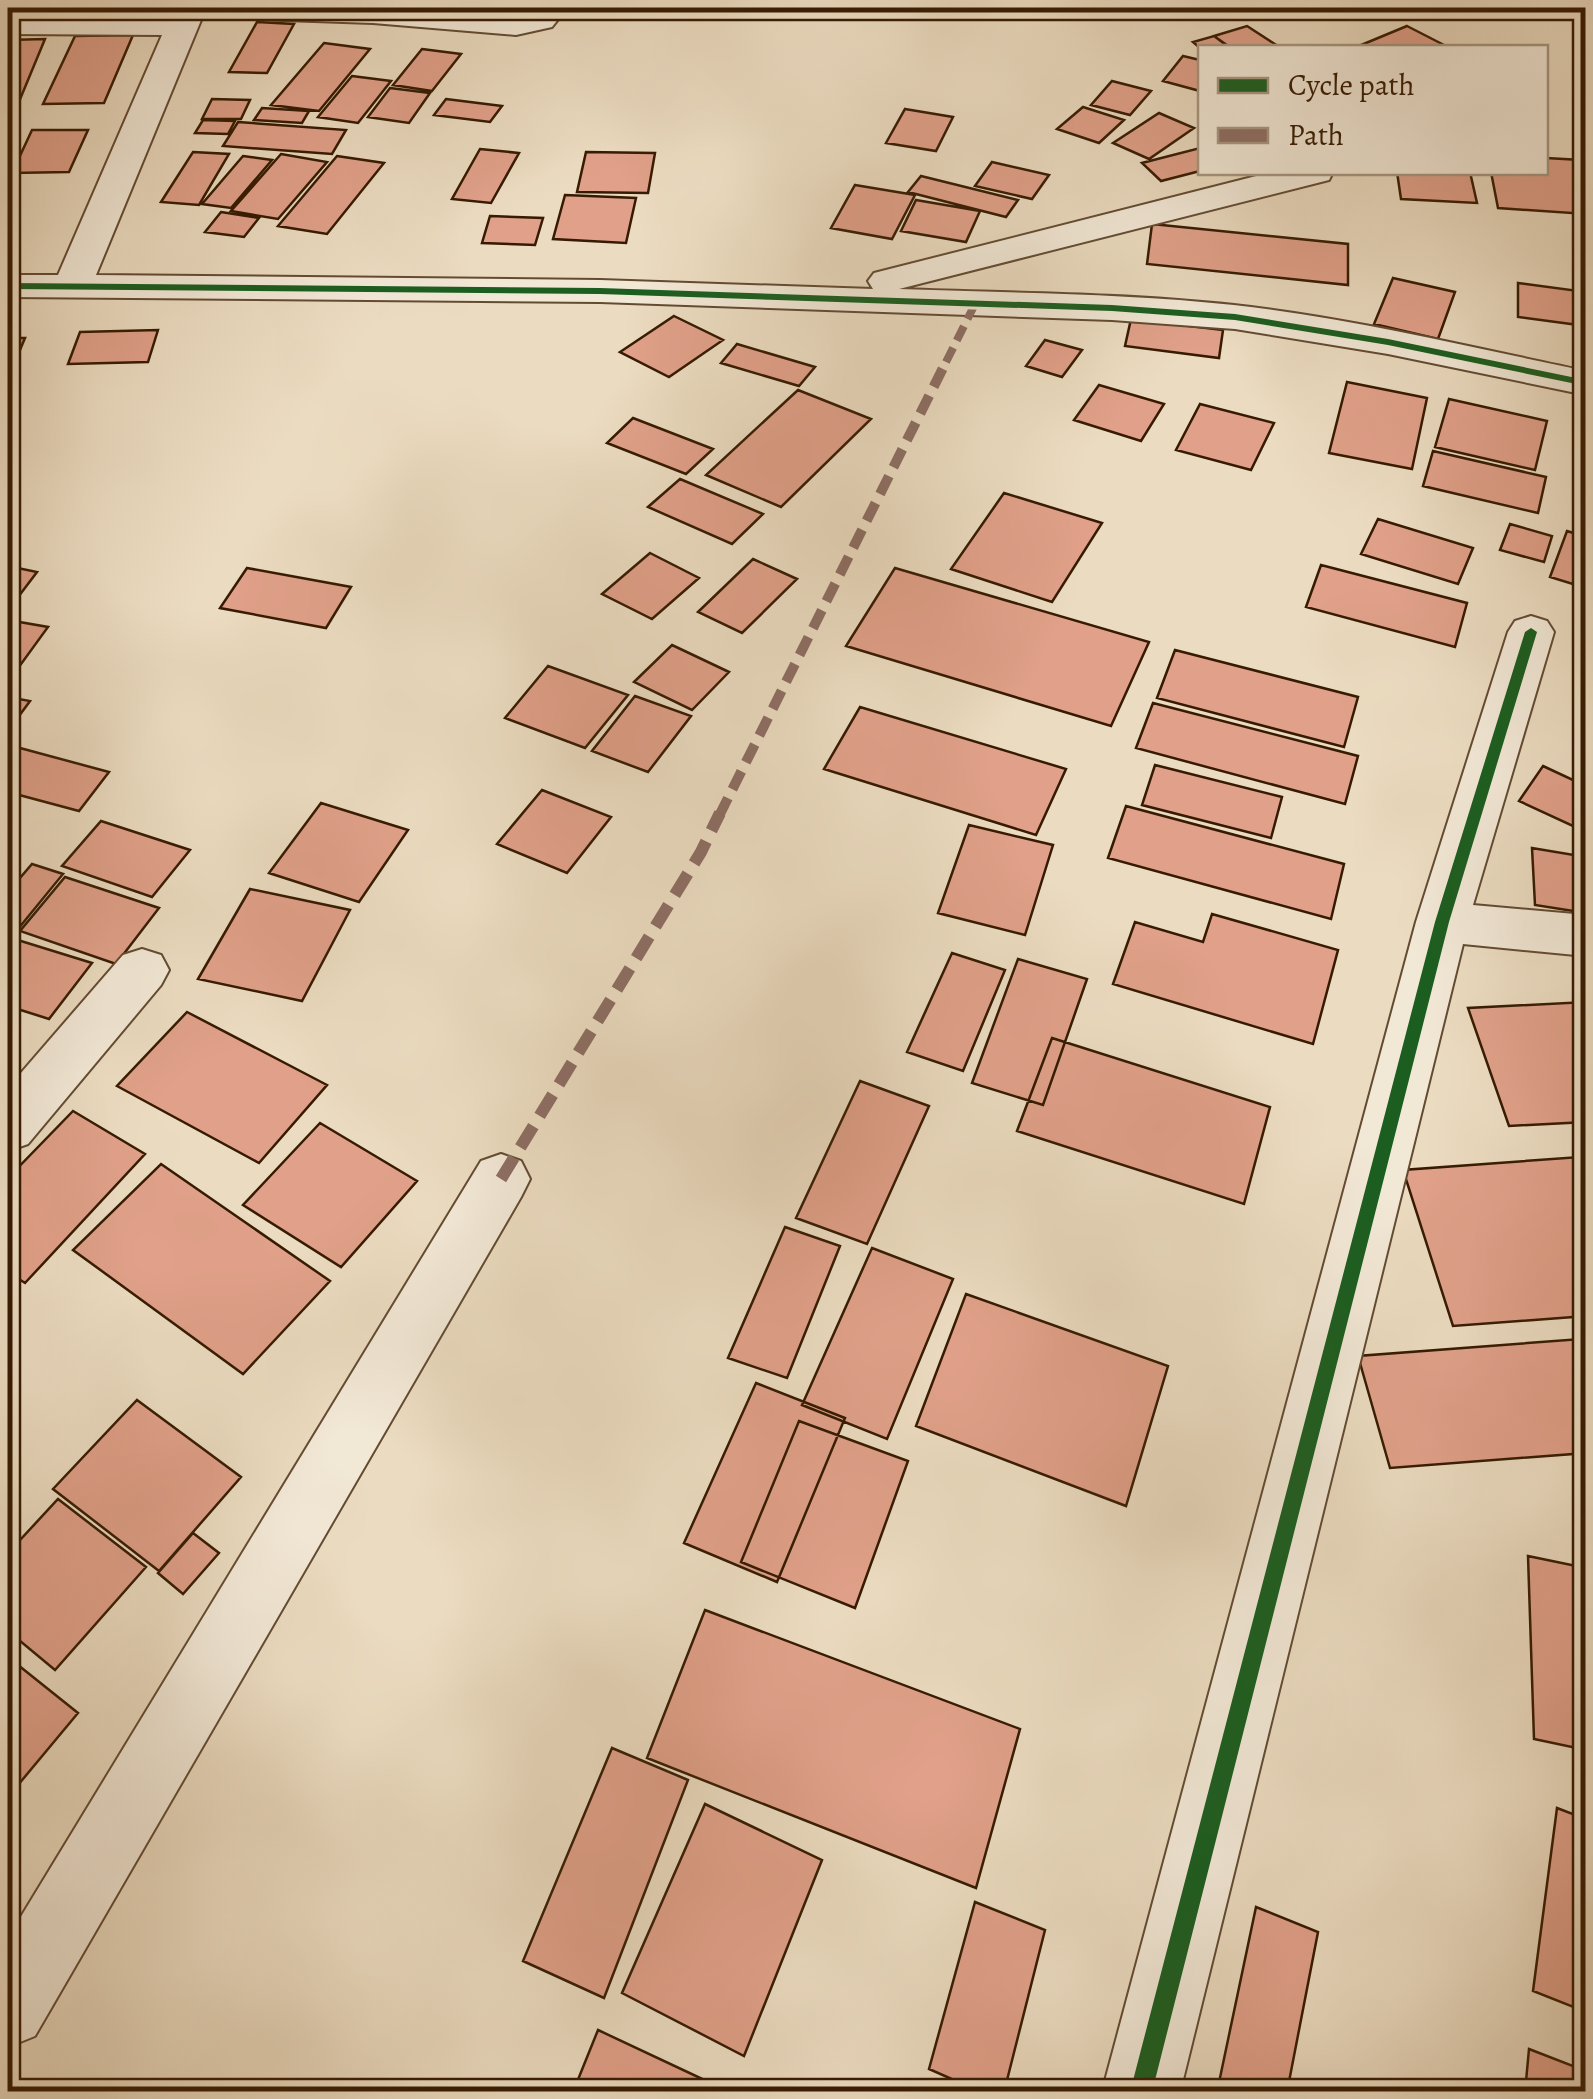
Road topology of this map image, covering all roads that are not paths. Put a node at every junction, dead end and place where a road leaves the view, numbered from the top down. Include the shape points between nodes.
1 (228, 8) edge
2 (551, 8) edge
3 (375, 10) edge
4 (186, 17) edge
5 (8, 24) edge
6 (1304, 175) edge
7 (73, 285) junction
8 (8, 286) edge
9 (817, 299) junction
10 (1586, 383) edge
11 (1531, 632) dead end
12 (1442, 922) junction
13 (1586, 936) edge
14 (142, 970) dead end
15 (8, 1128) edge
16 (501, 1180) dead end
17 (8, 2009) edge
18 (1142, 2092) edge

1 - 3 street
2 - 3 street via 541,20 516,25
4 - 5 street
4 - 7 street
6 - 9 street
7 - 8 street
7 - 9 street
9 - 10 street via 1235,316
11 - 12 street
12 - 13 street
12 - 18 street
14 - 15 street
16 - 17 street

